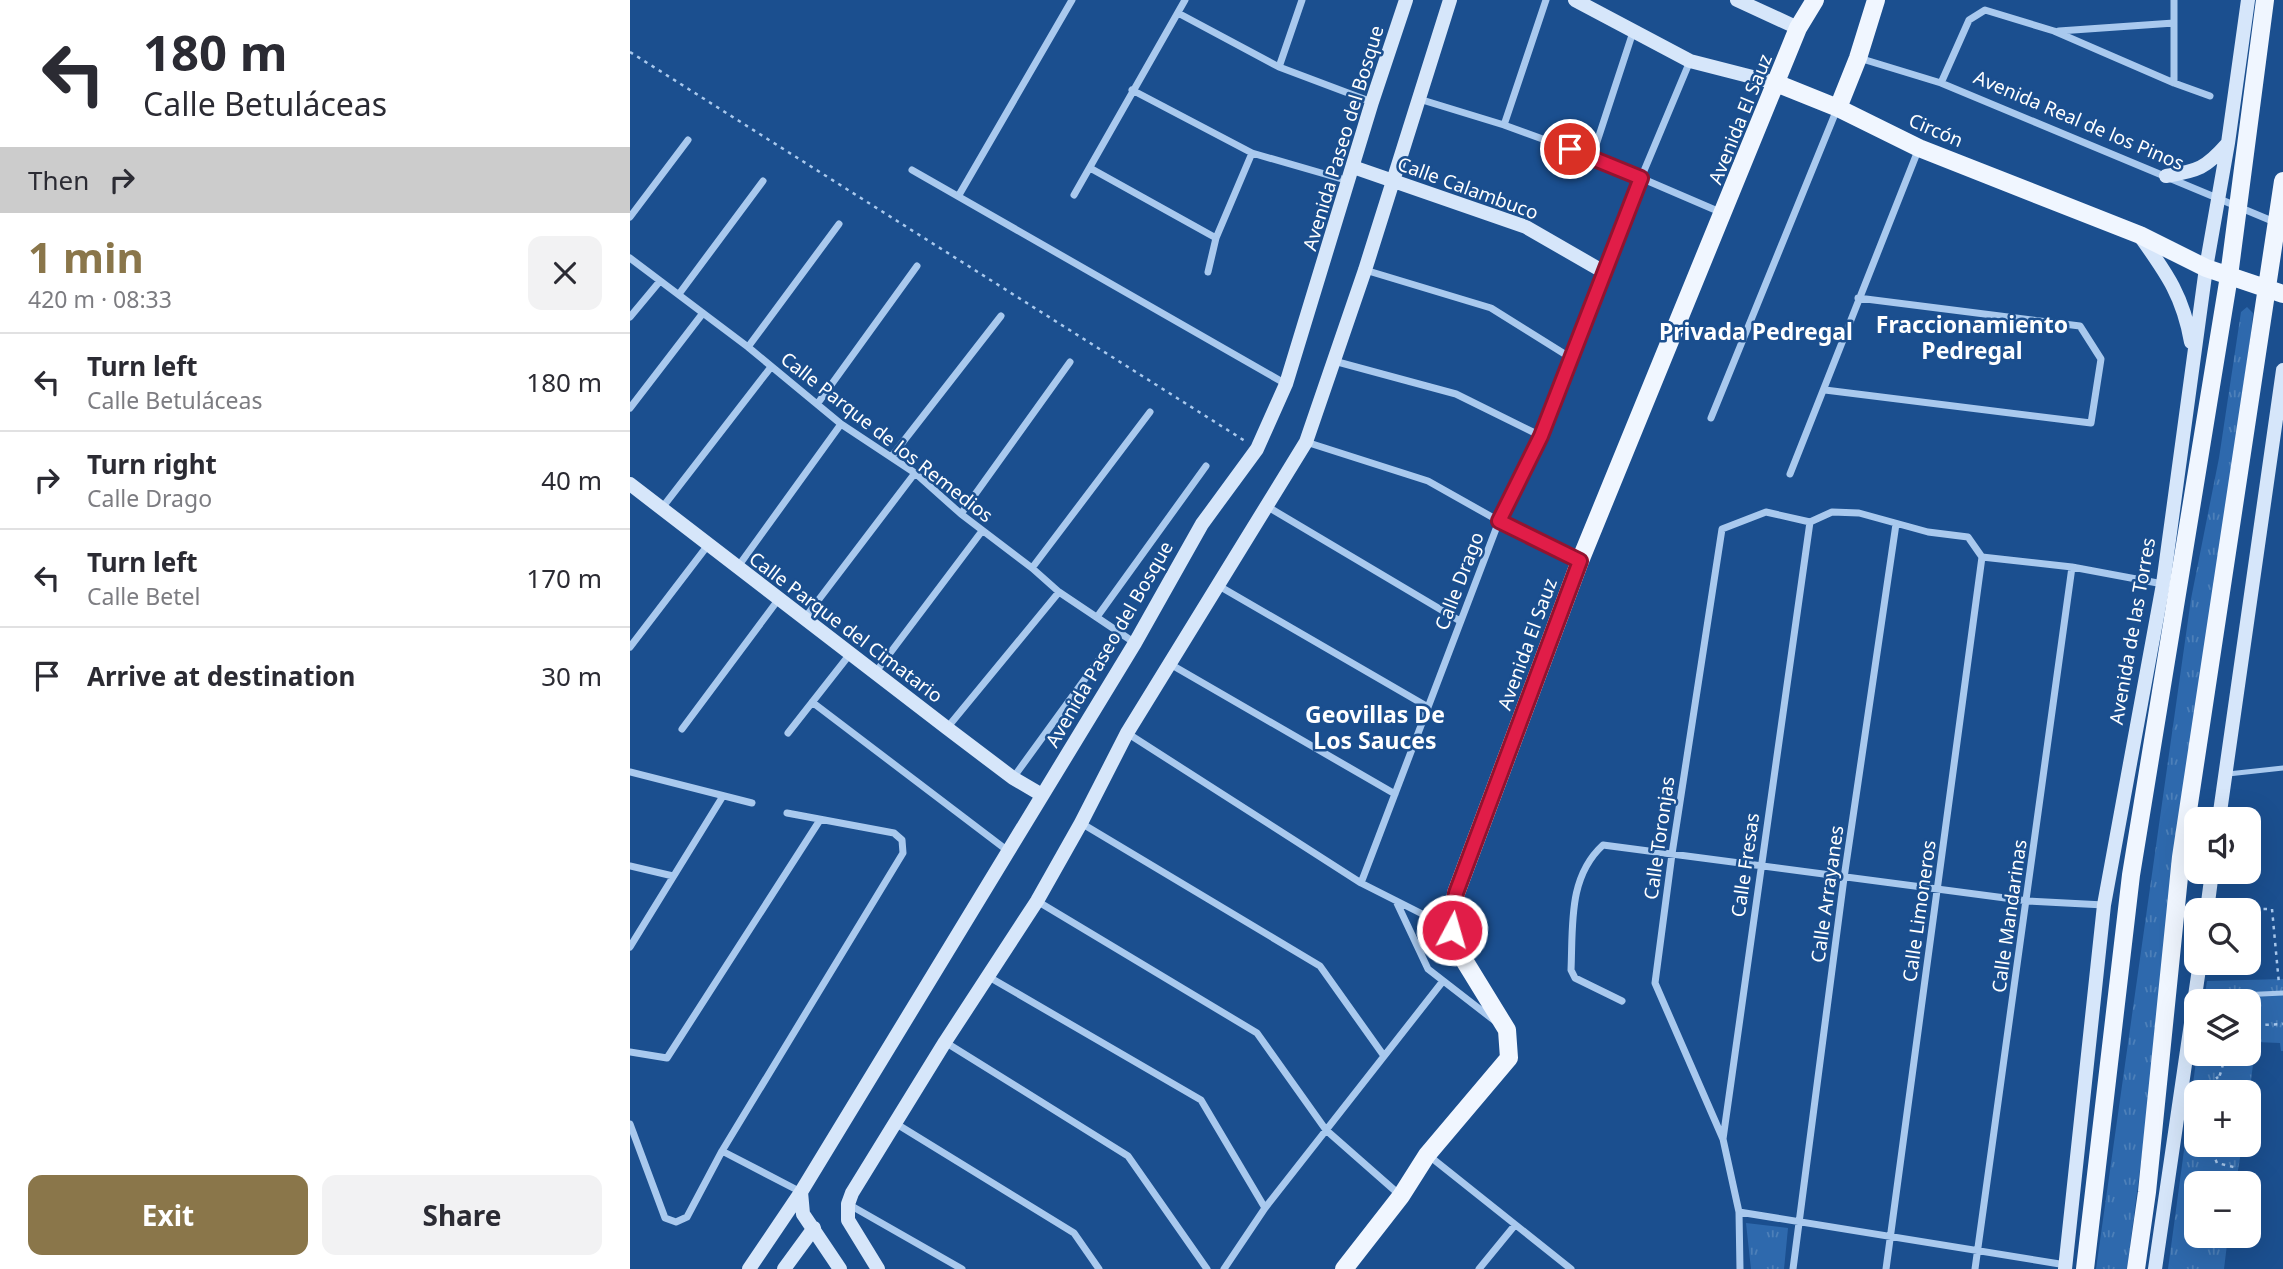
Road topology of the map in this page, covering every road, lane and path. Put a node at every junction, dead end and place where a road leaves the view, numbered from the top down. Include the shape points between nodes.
1 (1072, 0) edge
2 (1185, 0) edge
3 (1302, 0) edge
4 (1406, 0) edge
5 (1450, 0) edge
6 (1546, 0) edge
7 (1576, 0) edge
8 (1737, 0) edge
9 (1815, 0) edge
10 (1876, 0) edge
11 (2174, 0) edge
12 (2248, 0) edge
13 (2264, 0) edge
14 (1178, 13) junction
15 (2174, 23) junction
16 (1798, 28) junction
17 (2054, 31) junction
18 (1633, 32) junction
19 (630, 52) edge
20 (1858, 58) junction
21 (1690, 61) junction
22 (1279, 66) junction
23 (1776, 83) junction
24 (1941, 83) junction
25 (2175, 83) junction
26 (1132, 90) junction
27 (2210, 96) dead end
28 (1419, 99) junction
29 (1372, 102) junction
30 (1838, 108) junction
31 (1504, 125) junction
32 (688, 140) dead end
33 (2228, 143) junction
34 (1919, 148) junction
35 (1252, 153) junction
36 (1592, 157) junction
37 (1090, 168) junction
38 (912, 170) dead end
39 (1351, 174) junction
40 (2166, 176) junction
41 (1641, 178) junction
42 (764, 181) dead end
43 (1393, 181) junction
44 (2283, 181) edge
45 (959, 195) junction
46 (1074, 195) dead end
47 (2219, 200) junction
48 (2238, 207) junction
49 (1724, 214) junction
50 (630, 216) edge
51 (839, 224) dead end
52 (2280, 224) edge
53 (2140, 235) junction
54 (1216, 238) junction
55 (630, 258) edge
56 (917, 266) dead end
57 (2206, 268) junction
58 (1365, 270) junction
59 (1208, 272) dead end
60 (1604, 272) junction
61 (2229, 276) junction
62 (660, 281) junction
63 (2275, 291) edge
64 (679, 294) junction
65 (1858, 298) junction
66 (703, 313) junction
67 (1001, 316) dead end
68 (630, 317) edge
69 (748, 347) junction
70 (2194, 357) junction
71 (1571, 358) junction
72 (1334, 361) junction
73 (1070, 362) dead end
74 (771, 367) junction
75 (2283, 370) edge
76 (1286, 384) junction
77 (1825, 390) junction
78 (818, 402) junction
79 (630, 408) edge
80 (1150, 412) dead end
81 (1712, 418) dead end
82 (841, 424) junction
83 (1541, 436) junction
84 (1306, 442) junction
85 (1257, 449) junction
86 (892, 456) junction
87 (1206, 466) dead end
88 (915, 473) junction
89 (1790, 474) dead end
90 (632, 490) edge
91 (1268, 507) junction
92 (662, 508) junction
93 (961, 514) junction
94 (1499, 521) junction
95 (1810, 522) junction
96 (1896, 524) junction
97 (982, 531) junction
98 (708, 545) junction
99 (1982, 557) junction
100 (1580, 561) junction
101 (2072, 567) junction
102 (737, 568) junction
103 (1032, 568) junction
104 (2163, 584) junction
105 (1219, 586) junction
106 (1059, 592) junction
107 (778, 600) junction
108 (1097, 617) junction
109 (804, 619) junction
110 (1460, 621) junction
111 (1119, 632) junction
112 (1135, 643) junction
113 (630, 647) edge
114 (850, 653) junction
115 (1170, 664) junction
116 (874, 673) junction
117 (812, 702) junction
118 (1428, 707) junction
119 (947, 728) junction
120 (682, 729) dead end
121 (788, 733) dead end
122 (1127, 733) junction
123 (2283, 768) edge
124 (630, 772) edge
125 (2225, 775) junction
126 (1013, 778) junction
127 (1395, 794) junction
128 (1042, 795) junction
129 (723, 796) junction
130 (752, 803) dead end
131 (2221, 807) edge
132 (786, 813) dead end
133 (820, 820) junction
134 (1082, 823) junction
135 (1008, 850) junction
136 (1672, 854) junction
137 (1761, 865) junction
138 (630, 866) edge
139 (673, 876) junction
140 (1844, 878) junction
141 (1361, 883) junction
142 (1938, 890) junction
143 (1396, 900) junction
144 (1037, 901) junction
145 (2028, 901) junction
146 (2104, 905) junction
147 (2261, 909) edge
148 (1452, 930) junction
149 (630, 947) edge
150 (989, 977) junction
151 (1443, 981) junction
152 (2282, 993) edge
153 (2261, 994) edge
154 (1622, 1001) dead end
155 (2283, 1024) edge
156 (2261, 1025) edge
157 (1507, 1030) junction
158 (944, 1042) junction
159 (630, 1052) edge
160 (1384, 1056) junction
161 (2185, 1066) edge
162 (895, 1123) junction
163 (630, 1124) edge
164 (1326, 1130) junction
165 (1723, 1139) junction
166 (722, 1152) junction
167 (1427, 1155) junction
168 (2214, 1157) edge
169 (2238, 1168) dead end
170 (800, 1192) junction
171 (1401, 1196) junction
172 (848, 1204) junction
173 (1265, 1208) junction
174 (1739, 1212) junction
175 (1798, 1223) junction
176 (1515, 1225) junction
177 (814, 1228) junction
178 (1890, 1237) junction
179 (1978, 1251) junction
180 (2065, 1267) edge
181 (749, 1269) edge
182 (784, 1269) edge
183 (840, 1269) edge
184 (878, 1269) edge
185 (962, 1269) edge
186 (1099, 1269) edge
187 (1207, 1269) edge
188 (1224, 1269) edge
189 (1344, 1269) edge
190 (1479, 1269) edge
191 (1571, 1269) edge
192 (1740, 1269) edge
193 (1793, 1269) edge
194 (1886, 1269) edge
195 (1975, 1269) edge
196 (2085, 1269) edge
197 (2136, 1269) edge
198 (2155, 1269) edge

1 - 45 street
2 - 14 street
3 - 22 street
4 - 29 main road, Avenida Paseo del Bosque
5 - 28 main road
6 - 31 street
7 - 18 main road, Circón
8 - 16 main road
9 - 16 main road, Avenida El Sauz
10 - 20 main road
11 - 15 street
12 - 33 main road, Avenida de las Torres
13 - 48 main road, Avenida de las Torres
14 - 22 street
14 - 26 street
15 - 17 street
15 - 25 street
16 - 23 main road, Avenida El Sauz
17 - 24 street via 1985,10 1969,20
17 - 25 street
18 - 21 main road, Circón
18 - 36 street
19 - 85 path
20 - 24 street, Avenida Real de los Pinos
20 - 30 main road
21 - 23 main road, Circón
21 - 41 street, Calle Drago
22 - 29 street
23 - 30 main road, Circón
23 - 49 main road, Avenida El Sauz
24 - 40 street, Avenida Real de los Pinos
25 - 27 street
26 - 35 street
26 - 37 street
28 - 31 street
28 - 43 main road
29 - 39 main road, Avenida Paseo del Bosque
30 - 34 main road, Circón
30 - 81 street
31 - 36 street
32 - 50 street
33 - 40 main road via 2212,162
33 - 47 main road, Avenida de las Torres
34 - 53 main road, Circón
34 - 65 street
35 - 39 street
35 - 54 street
36 - 41 street
37 - 46 street
37 - 54 street
38 - 45 street
39 - 43 main road, Calle Calambuco
39 - 76 main road, Avenida Paseo del Bosque
40 - 47 street, Avenida Real de los Pinos
41 - 49 street
41 - 60 street, Calle Drago
42 - 64 street
43 - 58 main road
43 - 60 main road, Calle Calambuco via 1526,227
44 - 52 main road
45 - 76 street
47 - 48 street, Avenida Real de los Pinos
47 - 57 main road, Avenida de las Torres
48 - 52 street, Avenida Real de los Pinos
48 - 61 main road, Avenida de las Torres
49 - 100 main road, Avenida El Sauz
51 - 69 street
52 - 63 main road
53 - 57 main road, Circón
53 - 70 main road via 2176,289 2186,313
54 - 59 street
55 - 62 street, Calle Parque de los Remedios
56 - 78 street
57 - 61 main road, Circón
57 - 70 main road, Avenida de las Torres
58 - 71 street via 1491,308
58 - 72 main road
60 - 71 street, Calle Drago
61 - 63 main road, Circón
61 - 196 main road, Avenida de las Torres via 2131,875
62 - 64 street, Calle Parque de los Remedios
62 - 68 street
63 - 197 main road via 2181,857
64 - 66 street, Calle Parque de los Remedios
65 - 77 street
65 - 77 street via 2080,326 2101,359 2091,423
66 - 69 street, Calle Parque de los Remedios
66 - 79 street
67 - 86 street
69 - 74 street, Calle Parque de los Remedios
70 - 104 main road, Avenida de las Torres
71 - 83 street, Calle Drago
72 - 83 street via 1456,394
72 - 84 main road
73 - 93 street
74 - 78 street, Calle Parque de los Remedios
74 - 92 street
75 - 125 main road
76 - 85 main road, Avenida Paseo del Bosque
77 - 89 street
78 - 82 street, Calle Parque de los Remedios
80 - 103 street
82 - 86 street, Calle Parque de los Remedios
82 - 102 street
83 - 94 street, Calle Drago
84 - 91 main road
84 - 94 street via 1428,481
85 - 112 main road, Avenida Paseo del Bosque via 1202,524
86 - 88 street, Calle Parque de los Remedios
87 - 108 street
88 - 93 street, Calle Parque de los Remedios
88 - 109 street
90 - 92 main road, Calle Parque del Cimatario
91 - 105 main road
91 - 110 street
92 - 98 main road, Calle Parque del Cimatario
93 - 97 street, Calle Parque de los Remedios
94 - 100 street
94 - 110 street, Calle Drago
95 - 96 street via 1832,512 1858,513
95 - 136 street, Calle Toronjas via 1766,512 1723,529
95 - 137 street, Calle Fresas
96 - 99 street via 1968,537
96 - 140 street, Calle Arrayanes
97 - 103 street, Calle Parque de los Remedios
97 - 116 street
98 - 102 main road, Calle Parque del Cimatario
98 - 113 street
99 - 101 street
99 - 142 street, Calle Limoneros
100 - 148 main road, Avenida El Sauz via 1456,893
101 - 104 street
101 - 145 street, Calle Mandarinas
102 - 107 main road, Calle Parque del Cimatario
103 - 106 street, Calle Parque de los Remedios
104 - 146 main road, Avenida de las Torres
105 - 115 main road
105 - 118 street
106 - 108 street, Calle Parque de los Remedios
106 - 119 street
107 - 109 main road, Calle Parque del Cimatario
107 - 120 street
108 - 111 street, Calle Parque de los Remedios
109 - 114 main road, Calle Parque del Cimatario
110 - 118 street, Calle Drago
111 - 112 street, Calle Parque de los Remedios
111 - 126 street
112 - 128 main road, Avenida Paseo del Bosque
114 - 116 main road, Calle Parque del Cimatario
114 - 117 street
115 - 122 main road
115 - 127 street
116 - 119 main road, Calle Parque del Cimatario
117 - 121 street
117 - 135 street
118 - 127 street, Calle Drago
119 - 126 main road, Calle Parque del Cimatario
122 - 134 main road
122 - 141 street
123 - 125 lane
124 - 129 street
125 - 131 main road
126 - 128 main road, Calle Parque del Cimatario
127 - 141 street, Calle Drago
128 - 135 main road, Avenida Paseo del Bosque
129 - 130 street
129 - 139 street
132 - 133 street
133 - 159 street via 667,1058
133 - 166 street via 894,833 902,840 903,853
134 - 144 main road
134 - 160 street via 1320,966
135 - 170 main road, Avenida Paseo del Bosque
136 - 137 street
136 - 154 street via 1603,845 1590,857 1576,890 1570,970 1575,978
136 - 165 street, Calle Toronjas via 1655,983
137 - 140 street
137 - 165 street, Calle Fresas
138 - 139 street
139 - 149 street
140 - 142 street
140 - 175 street, Calle Arrayanes
141 - 143 street
142 - 145 street
142 - 178 street, Calle Limoneros
143 - 148 street
143 - 151 street via 1428,969
144 - 150 main road
144 - 164 street via 1258,1033
145 - 146 street
145 - 179 street, Calle Mandarinas
146 - 180 main road, Avenida de las Torres
147 - 152 path via 2272,909
148 - 157 main road, Avenida El Sauz via 1464,960
150 - 158 main road
150 - 173 street via 1201,1100
151 - 157 street
151 - 160 street
152 - 153 lane
155 - 156 path
157 - 167 main road via 1509,1058
158 - 162 main road
158 - 187 street via 1128,1156
160 - 164 street
161 - 198 main road
162 - 172 main road
162 - 186 street via 1074,1233
163 - 166 street via 665,1218 676,1222 687,1217
164 - 171 street
164 - 173 street
165 - 174 street, Calle Fresas
166 - 170 street
167 - 171 main road
167 - 176 street
168 - 169 path via 2217,1163
170 - 177 main road via 803,1214
170 - 181 main road, Avenida Paseo del Bosque
171 - 189 main road
172 - 184 main road via 848,1220
172 - 185 street
173 - 188 street
174 - 175 street
174 - 192 street, Calle Fresas
175 - 178 street
175 - 193 street, Calle Arrayanes
176 - 190 street
176 - 191 street
177 - 182 main road
177 - 183 main road
178 - 179 street
178 - 194 street, Calle Limoneros
179 - 180 street
179 - 195 street, Calle Mandarinas

